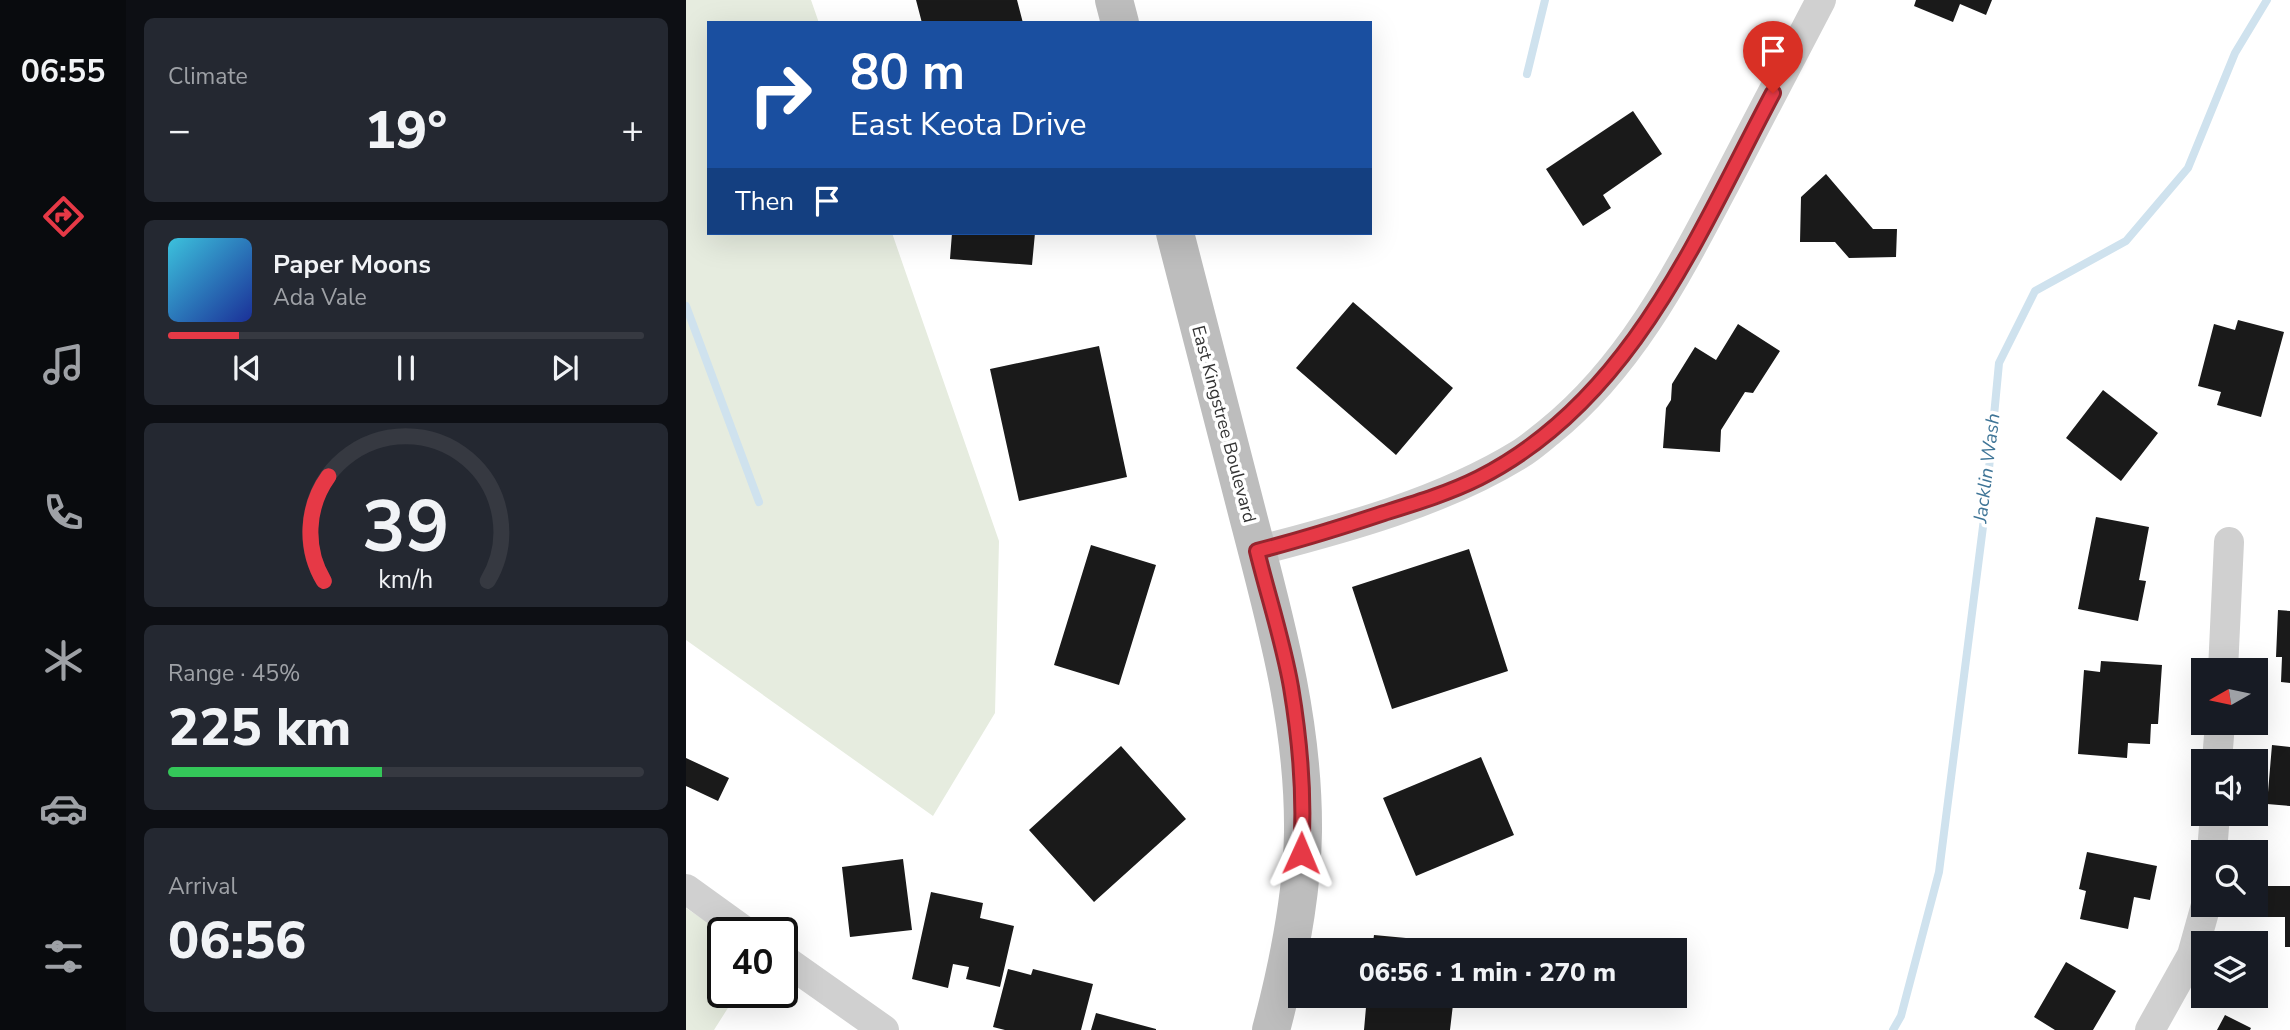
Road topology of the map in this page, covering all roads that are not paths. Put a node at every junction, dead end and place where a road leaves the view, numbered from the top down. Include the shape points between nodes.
1 (1114, 0) edge
2 (1821, 0) edge
3 (1119, 21) edge
4 (1176, 235) edge
5 (2229, 542) dead end
6 (1257, 551) junction
7 (2224, 658) edge
8 (686, 889) edge
9 (725, 917) edge
10 (2203, 917) edge
11 (798, 969) edge
12 (884, 1030) edge
13 (1271, 1030) edge
14 (2150, 1030) edge

1 - 3 street
2 - 6 street via 1675,279 1621,360 1574,412 1523,453 1478,478 1415,503
4 - 6 street, East Kingstree Boulevard
5 - 7 street
6 - 13 street, East Kingstree Boulevard via 1290,684 1300,755 1302,819 1299,895
8 - 9 street
10 - 14 street via 2192,955
11 - 12 street

